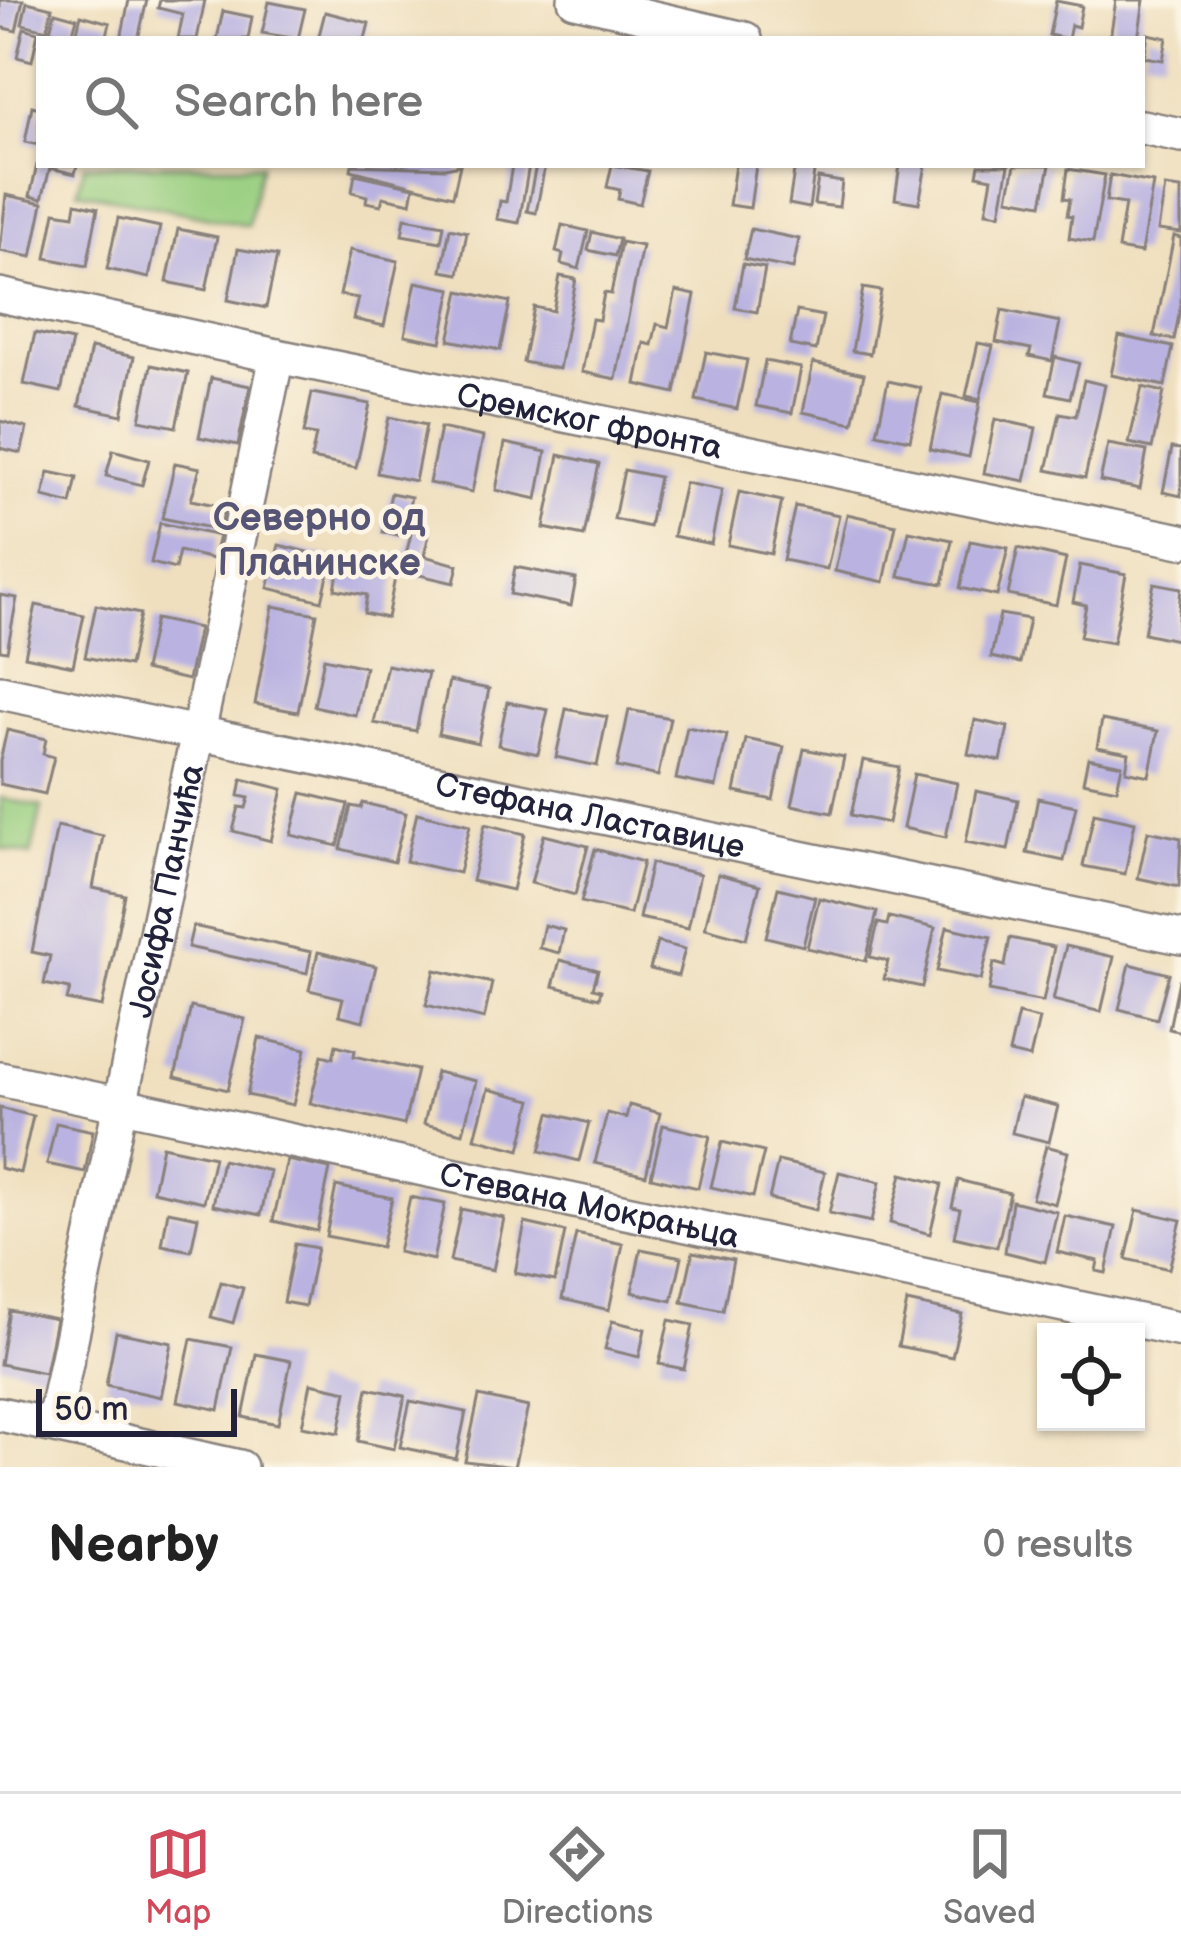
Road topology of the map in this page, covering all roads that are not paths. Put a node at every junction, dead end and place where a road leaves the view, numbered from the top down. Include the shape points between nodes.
1 (575, 0) edge
2 (732, 36) edge
3 (1145, 128) edge
4 (1181, 135) edge
5 (0, 295) edge
6 (277, 356) junction
7 (1181, 541) edge
8 (0, 692) edge
9 (198, 733) junction
10 (1181, 937) edge
11 (0, 1079) edge
12 (121, 1105) junction
13 (1181, 1330) edge
14 (0, 1414) edge
15 (53, 1425) junction
16 (240, 1467) edge

1 - 2 street
3 - 4 street
5 - 6 street, Сремског фронта
6 - 7 street, Сремског фронта
6 - 9 street, Јосифа Панчића
8 - 9 street, Стефана Ластавице
9 - 10 street, Стефана Ластавице
9 - 12 street, Јосифа Панчића
11 - 12 street, Стевана Мокрањца
12 - 13 street, Стевана Мокрањца
12 - 15 street, Јосифа Панчића
14 - 15 street
15 - 16 street

